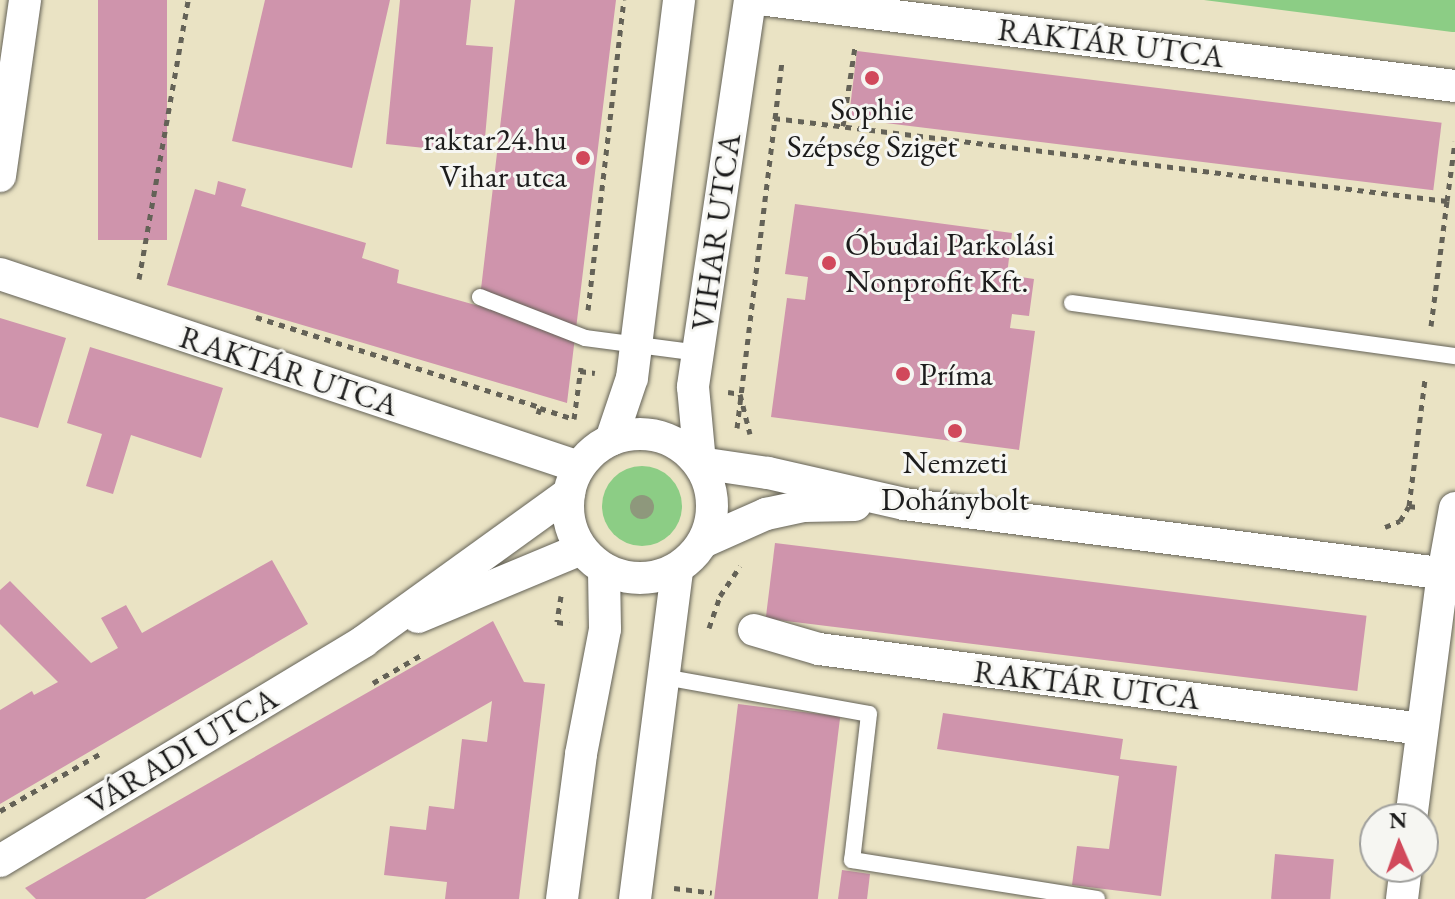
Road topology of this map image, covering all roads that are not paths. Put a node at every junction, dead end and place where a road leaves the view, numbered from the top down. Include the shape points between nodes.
1 (25, 0) edge
2 (679, 0) edge
3 (750, 0) edge
4 (778, 1) edge
5 (1455, 86) edge
6 (0, 176) edge
7 (0, 274) edge
8 (480, 297) dead end
9 (1072, 303) dead end
10 (636, 345) junction
11 (699, 353) junction
12 (1455, 356) edge
13 (611, 440) junction
14 (700, 463) junction
15 (574, 480) junction
16 (904, 504) junction
17 (1455, 510) edge
18 (705, 541) junction
19 (592, 559) junction
20 (677, 570) junction
21 (1449, 574) edge
22 (754, 630) dead end
23 (364, 641) junction
24 (664, 677) junction
25 (1422, 729) junction
26 (1413, 803) edge
27 (0, 861) edge
28 (562, 899) edge
29 (635, 899) edge
30 (1097, 899) edge

1 - 6 street
2 - 10 street, VIHAR UTCA
3 - 11 street, VIHAR UTCA
4 - 5 street, RAKTÁR UTCA
7 - 15 street, RAKTÁR UTCA via 526,450
8 - 10 lane via 585,338
9 - 12 lane
10 - 11 lane
10 - 13 street, VIHAR UTCA via 632,378
11 - 14 street, VIHAR UTCA via 693,387
13 - 14 street via 643,434 675,442
13 - 15 street via 593,451
14 - 16 street
14 - 18 street via 714,503
15 - 19 street via 569,521
15 - 23 street, VÁRADI UTCA
16 - 18 street via 804,506 766,514
16 - 21 street
17 - 21 street
18 - 20 street
19 - 20 street via 640,579
19 - 23 street, VÁRADI UTCA
19 - 28 street via 605,629 581,754
20 - 24 street
21 - 25 street
22 - 25 street, RAKTÁR UTCA via 819,649
23 - 27 street, VÁRADI UTCA
24 - 29 street
24 - 30 lane via 869,714 852,860
25 - 26 street

